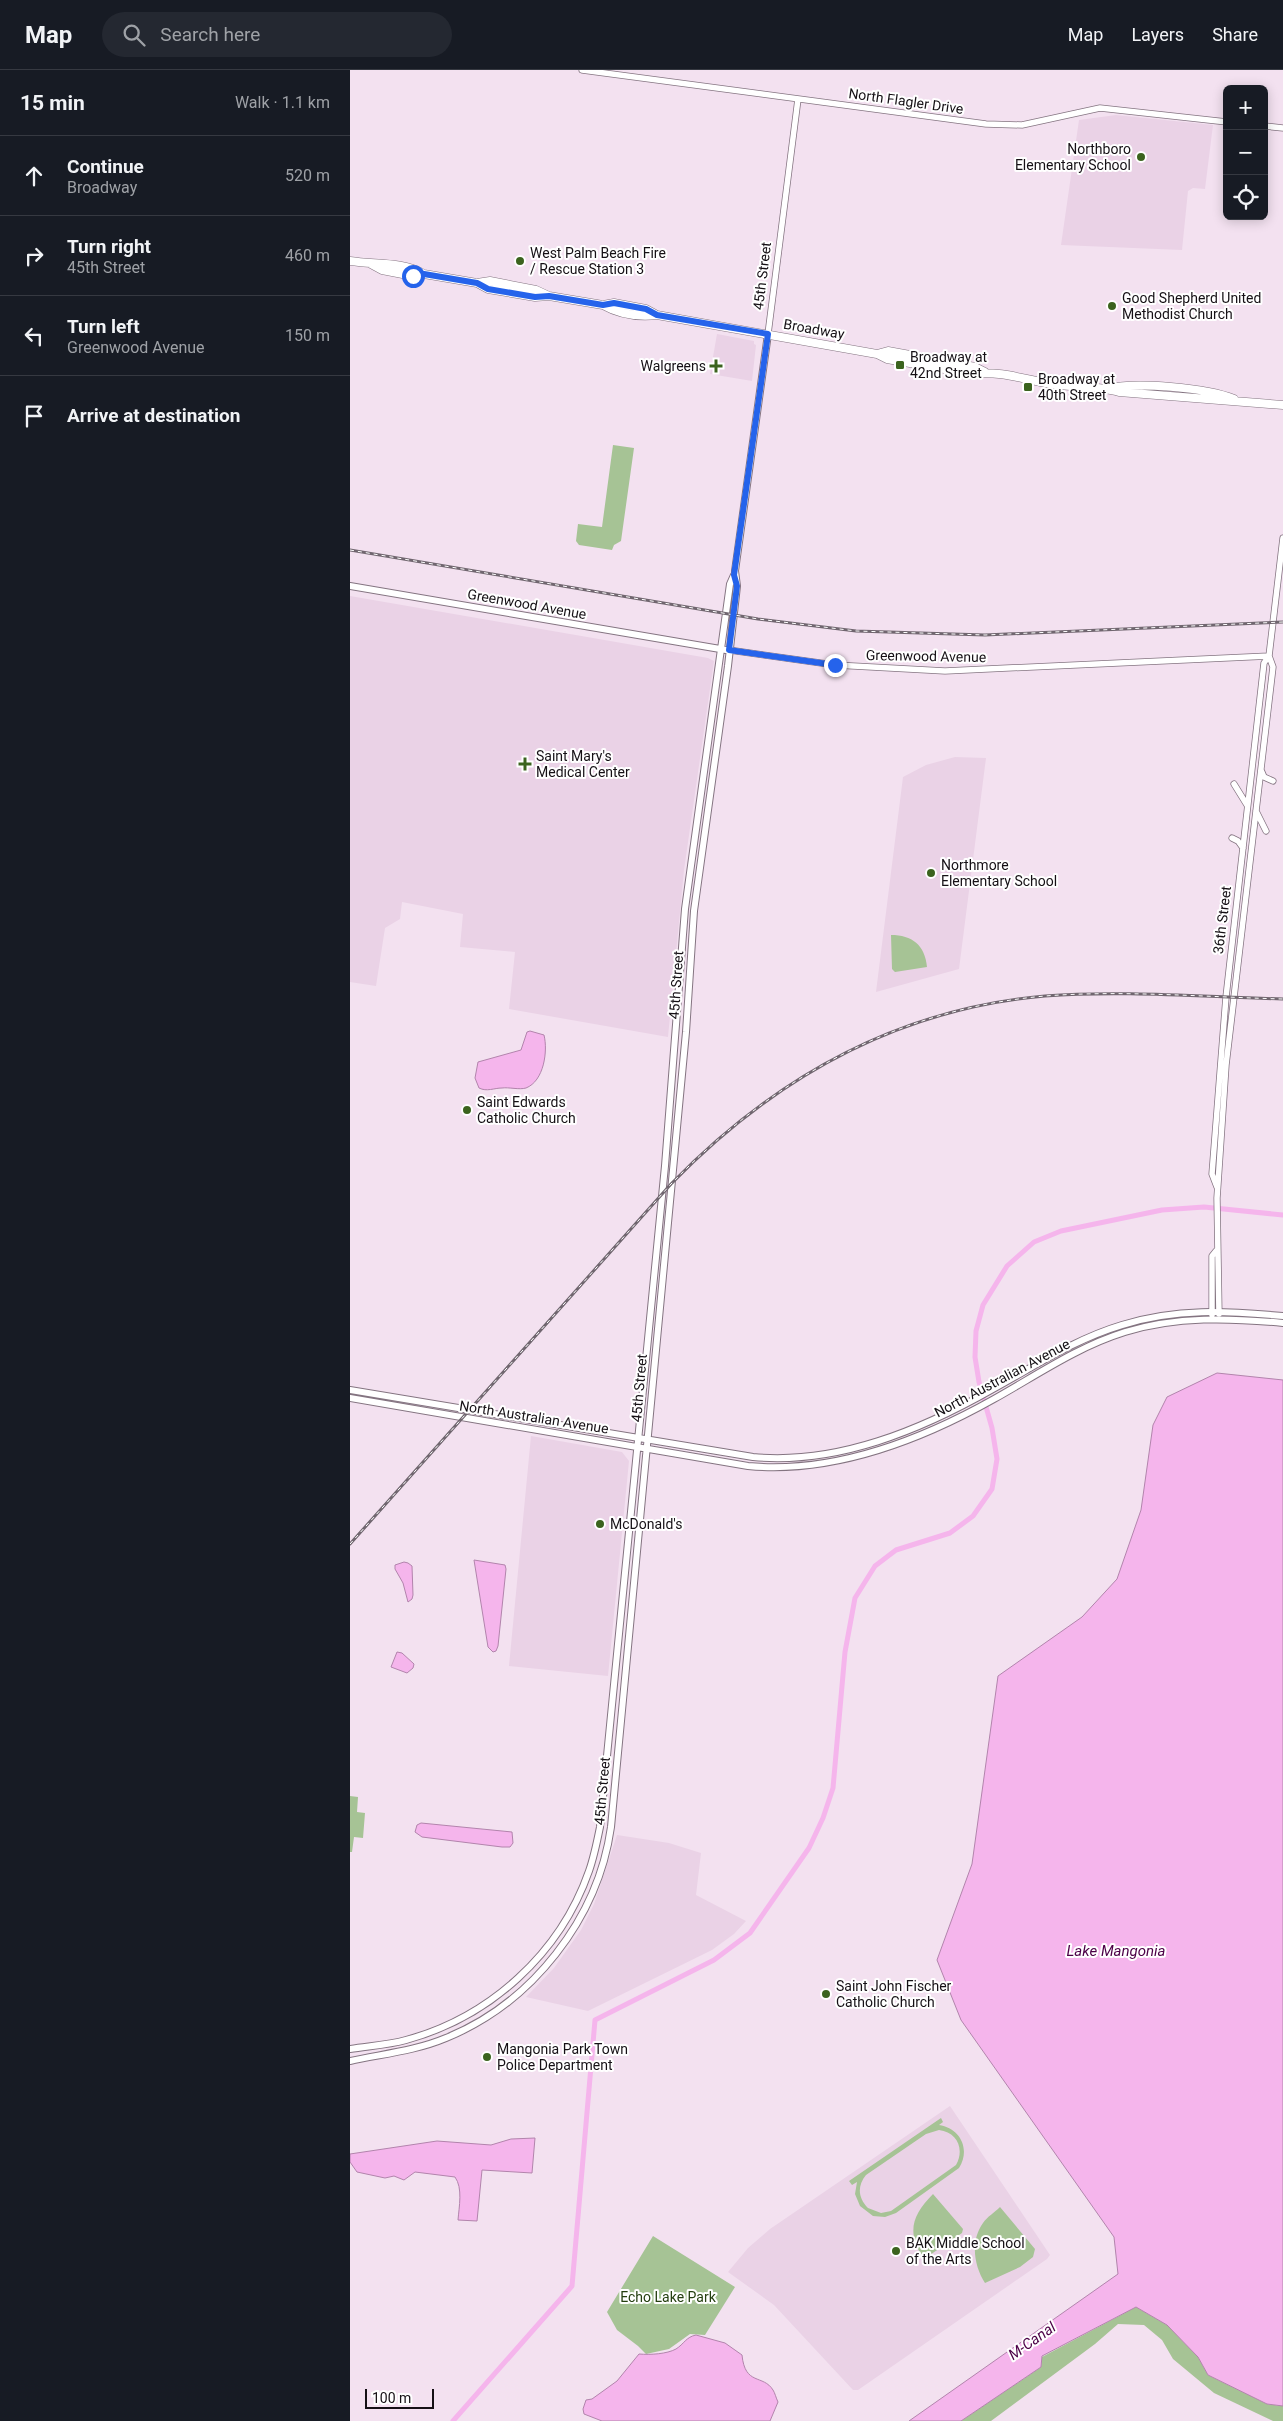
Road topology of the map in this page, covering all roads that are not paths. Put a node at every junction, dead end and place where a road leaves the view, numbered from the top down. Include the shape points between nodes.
1 (582, 70) edge
2 (798, 99) junction
3 (1223, 122) edge
4 (1268, 126) edge
5 (1283, 128) edge
6 (350, 261) edge
7 (768, 334) junction
8 (1283, 405) edge
9 (1283, 538) edge
10 (350, 586) edge
11 (726, 650) junction
12 (1269, 656) junction
13 (1261, 770) junction
14 (1273, 781) dead end
15 (1234, 784) dead end
16 (1248, 806) junction
17 (1256, 811) junction
18 (1266, 831) dead end
19 (1232, 838) dead end
20 (1243, 848) junction
21 (1217, 1188) junction
22 (1215, 1310) junction
23 (1283, 1316) edge
24 (1216, 1319) junction
25 (1283, 1323) edge
26 (350, 1390) edge
27 (363, 1392) junction
28 (350, 1398) edge
29 (362, 1400) junction
30 (638, 1439) junction
31 (647, 1440) junction
32 (637, 1446) junction
33 (646, 1448) junction
34 (350, 2049) edge
35 (350, 2061) edge

1 - 2 street, North Flagler Drive
2 - 3 street, North Flagler Drive via 918,117 1016,126 1100,108
2 - 7 street, 45th Street
4 - 5 street
6 - 7 main road, Broadway via 413,276 424,274 536,290 549,296 603,305 629,314 657,315
7 - 8 main road, Broadway via 973,374 985,372 1118,392
7 - 11 main road, 45th Street
9 - 12 street, 36th Street
10 - 11 main road, Greenwood Avenue
11 - 12 street, Greenwood Avenue via 835,665 945,671
11 - 30 main road, 45th Street via 701,779 685,910 665,1166
11 - 31 main road, 45th Street via 694,910 686,1032
12 - 13 street, 36th Street via 1273,667
12 - 16 street, 36th Street via 1264,663
13 - 14 street via 1264,777
13 - 17 street, 36th Street
15 - 16 street
16 - 20 street, 36th Street
17 - 18 street
17 - 21 street, 36th Street via 1237,959
19 - 20 street
20 - 21 street, 36th Street via 1217,1097 1212,1174
21 - 22 street, 36th Street via 1216,1251 1212,1256
22 - 23 main road, North Australian Avenue
22 - 24 street, 36th Street
22 - 31 main road, North Australian Avenue via 1158,1316 1104,1331 1064,1349 930,1422 822,1456 768,1458
24 - 25 main road, North Australian Avenue
24 - 33 main road, North Australian Avenue via 1162,1324 1108,1338 1068,1356 977,1409 902,1442 833,1461 775,1468
26 - 27 main road, North Australian Avenue
27 - 29 main road
27 - 30 main road, North Australian Avenue
28 - 29 main road, North Australian Avenue
29 - 32 main road, North Australian Avenue
30 - 31 main road, North Australian Avenue
30 - 32 main road, 45th Street
31 - 33 main road, 45th Street
32 - 33 main road, North Australian Avenue
32 - 34 main road, 45th Street via 600,1827 583,1886 544,1952 496,1998 437,2030 393,2043
33 - 35 main road, 45th Street via 611,1827 601,1870 588,1902 547,1966 492,2013 460,2032 428,2045

